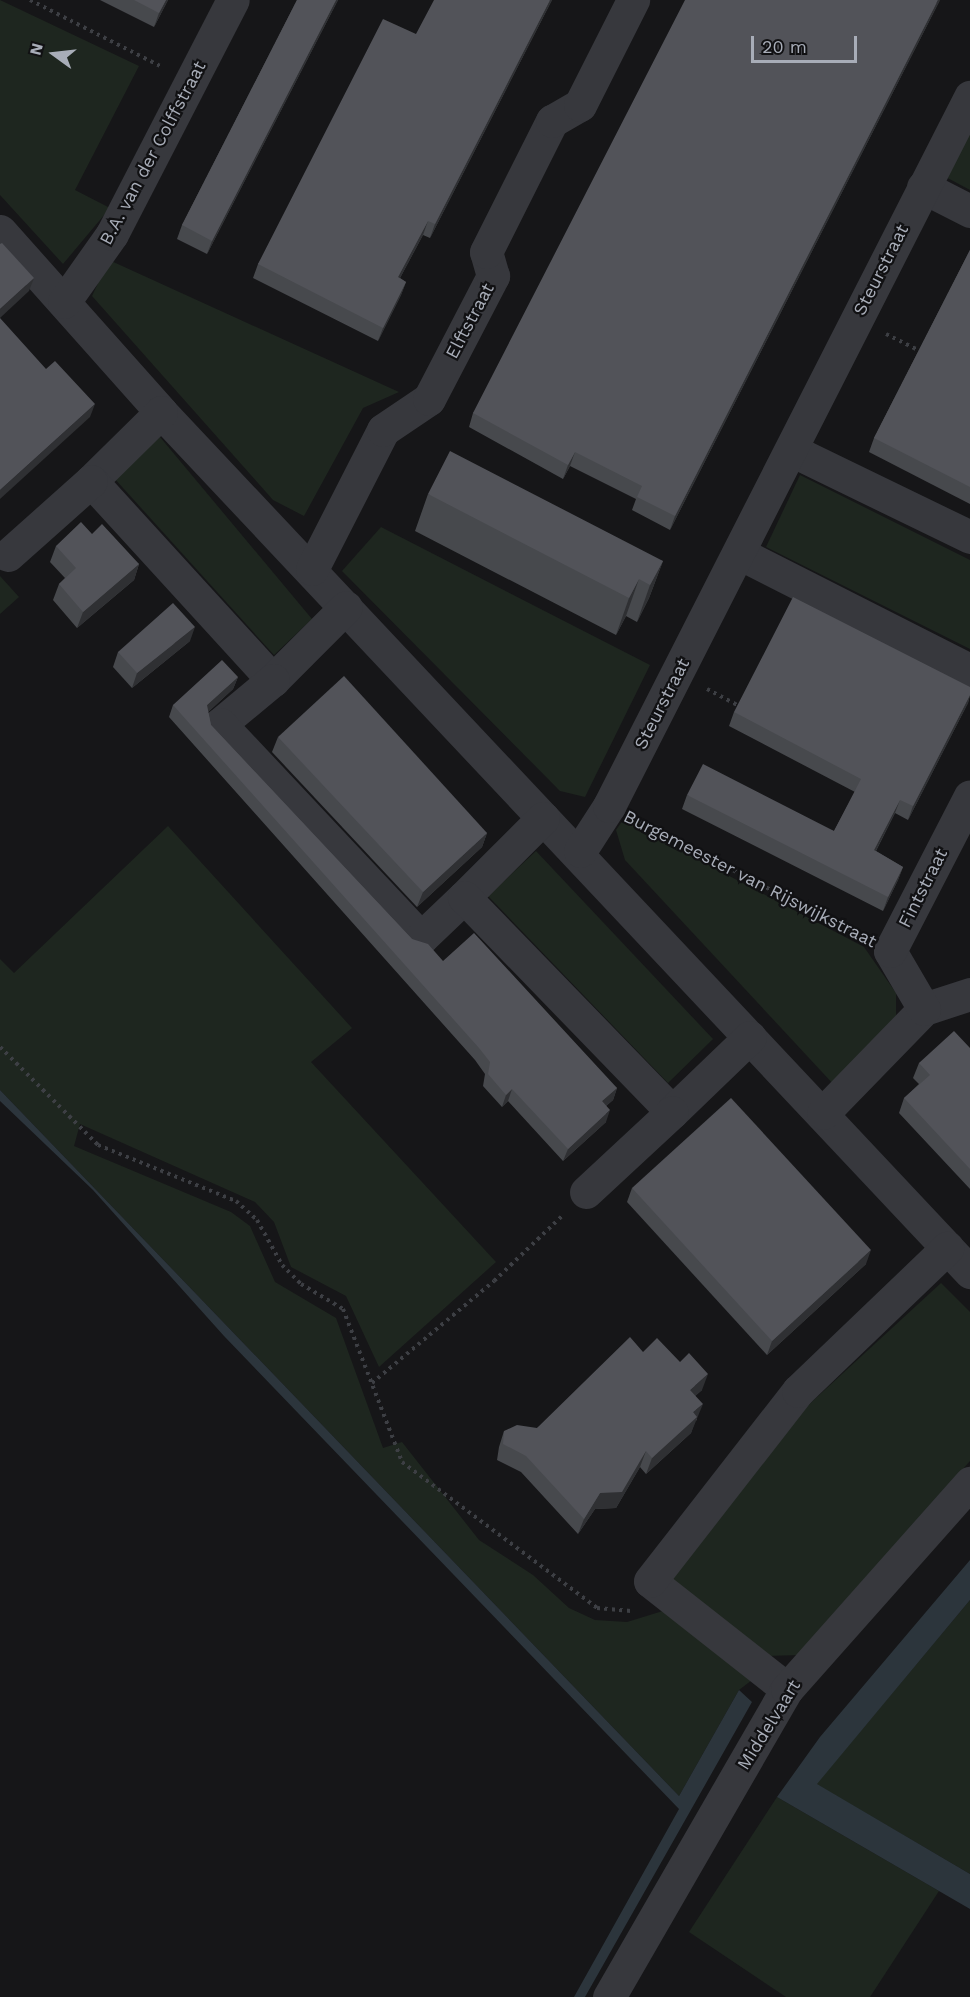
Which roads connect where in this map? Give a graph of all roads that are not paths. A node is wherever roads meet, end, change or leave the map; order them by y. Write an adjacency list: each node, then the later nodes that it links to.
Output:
1 (233, 0): 7 (street, B.A. van der Colffstraat)
2 (633, 0): 14 (street, Elftstraat)
3 (970, 97): 4 (street, Steurstraat)
4 (923, 187): 5 (street); 9 (street, Steurstraat)
5 (970, 211)
6 (0, 231): 7 (street)
7 (64, 302): 8 (street)
8 (161, 412): 10 (street); 14 (street)
9 (791, 450): 11 (street); 12 (street, Steurstraat)
10 (91, 481): 13 (street); 17 (street)
11 (970, 537)
12 (739, 553): 16 (street); 20 (street, Steurstraat)
13 (8, 555)
14 (312, 569): 15 (street)
15 (345, 607): 17 (street); 19 (street)
16 (970, 670)
17 (273, 680): 21 (street)
18 (970, 796): 23 (street, Fintstraat)
19 (543, 818): 20 (street); 21 (street)
20 (580, 851): 24 (street)
21 (464, 897): 25 (street)
22 (970, 994): 23 (street)
23 (924, 1010): 26 (street)
24 (750, 1037): 25 (street); 26 (street)
25 (672, 1112): 27 (street)
26 (823, 1113): 28 (street)
27 (586, 1192)
28 (947, 1248): 29 (street); 31 (street)
29 (970, 1272)
30 (970, 1483): 31 (street, Middelvaart)
31 (787, 1689): 32 (street, Middelvaart)
32 (609, 1997)

